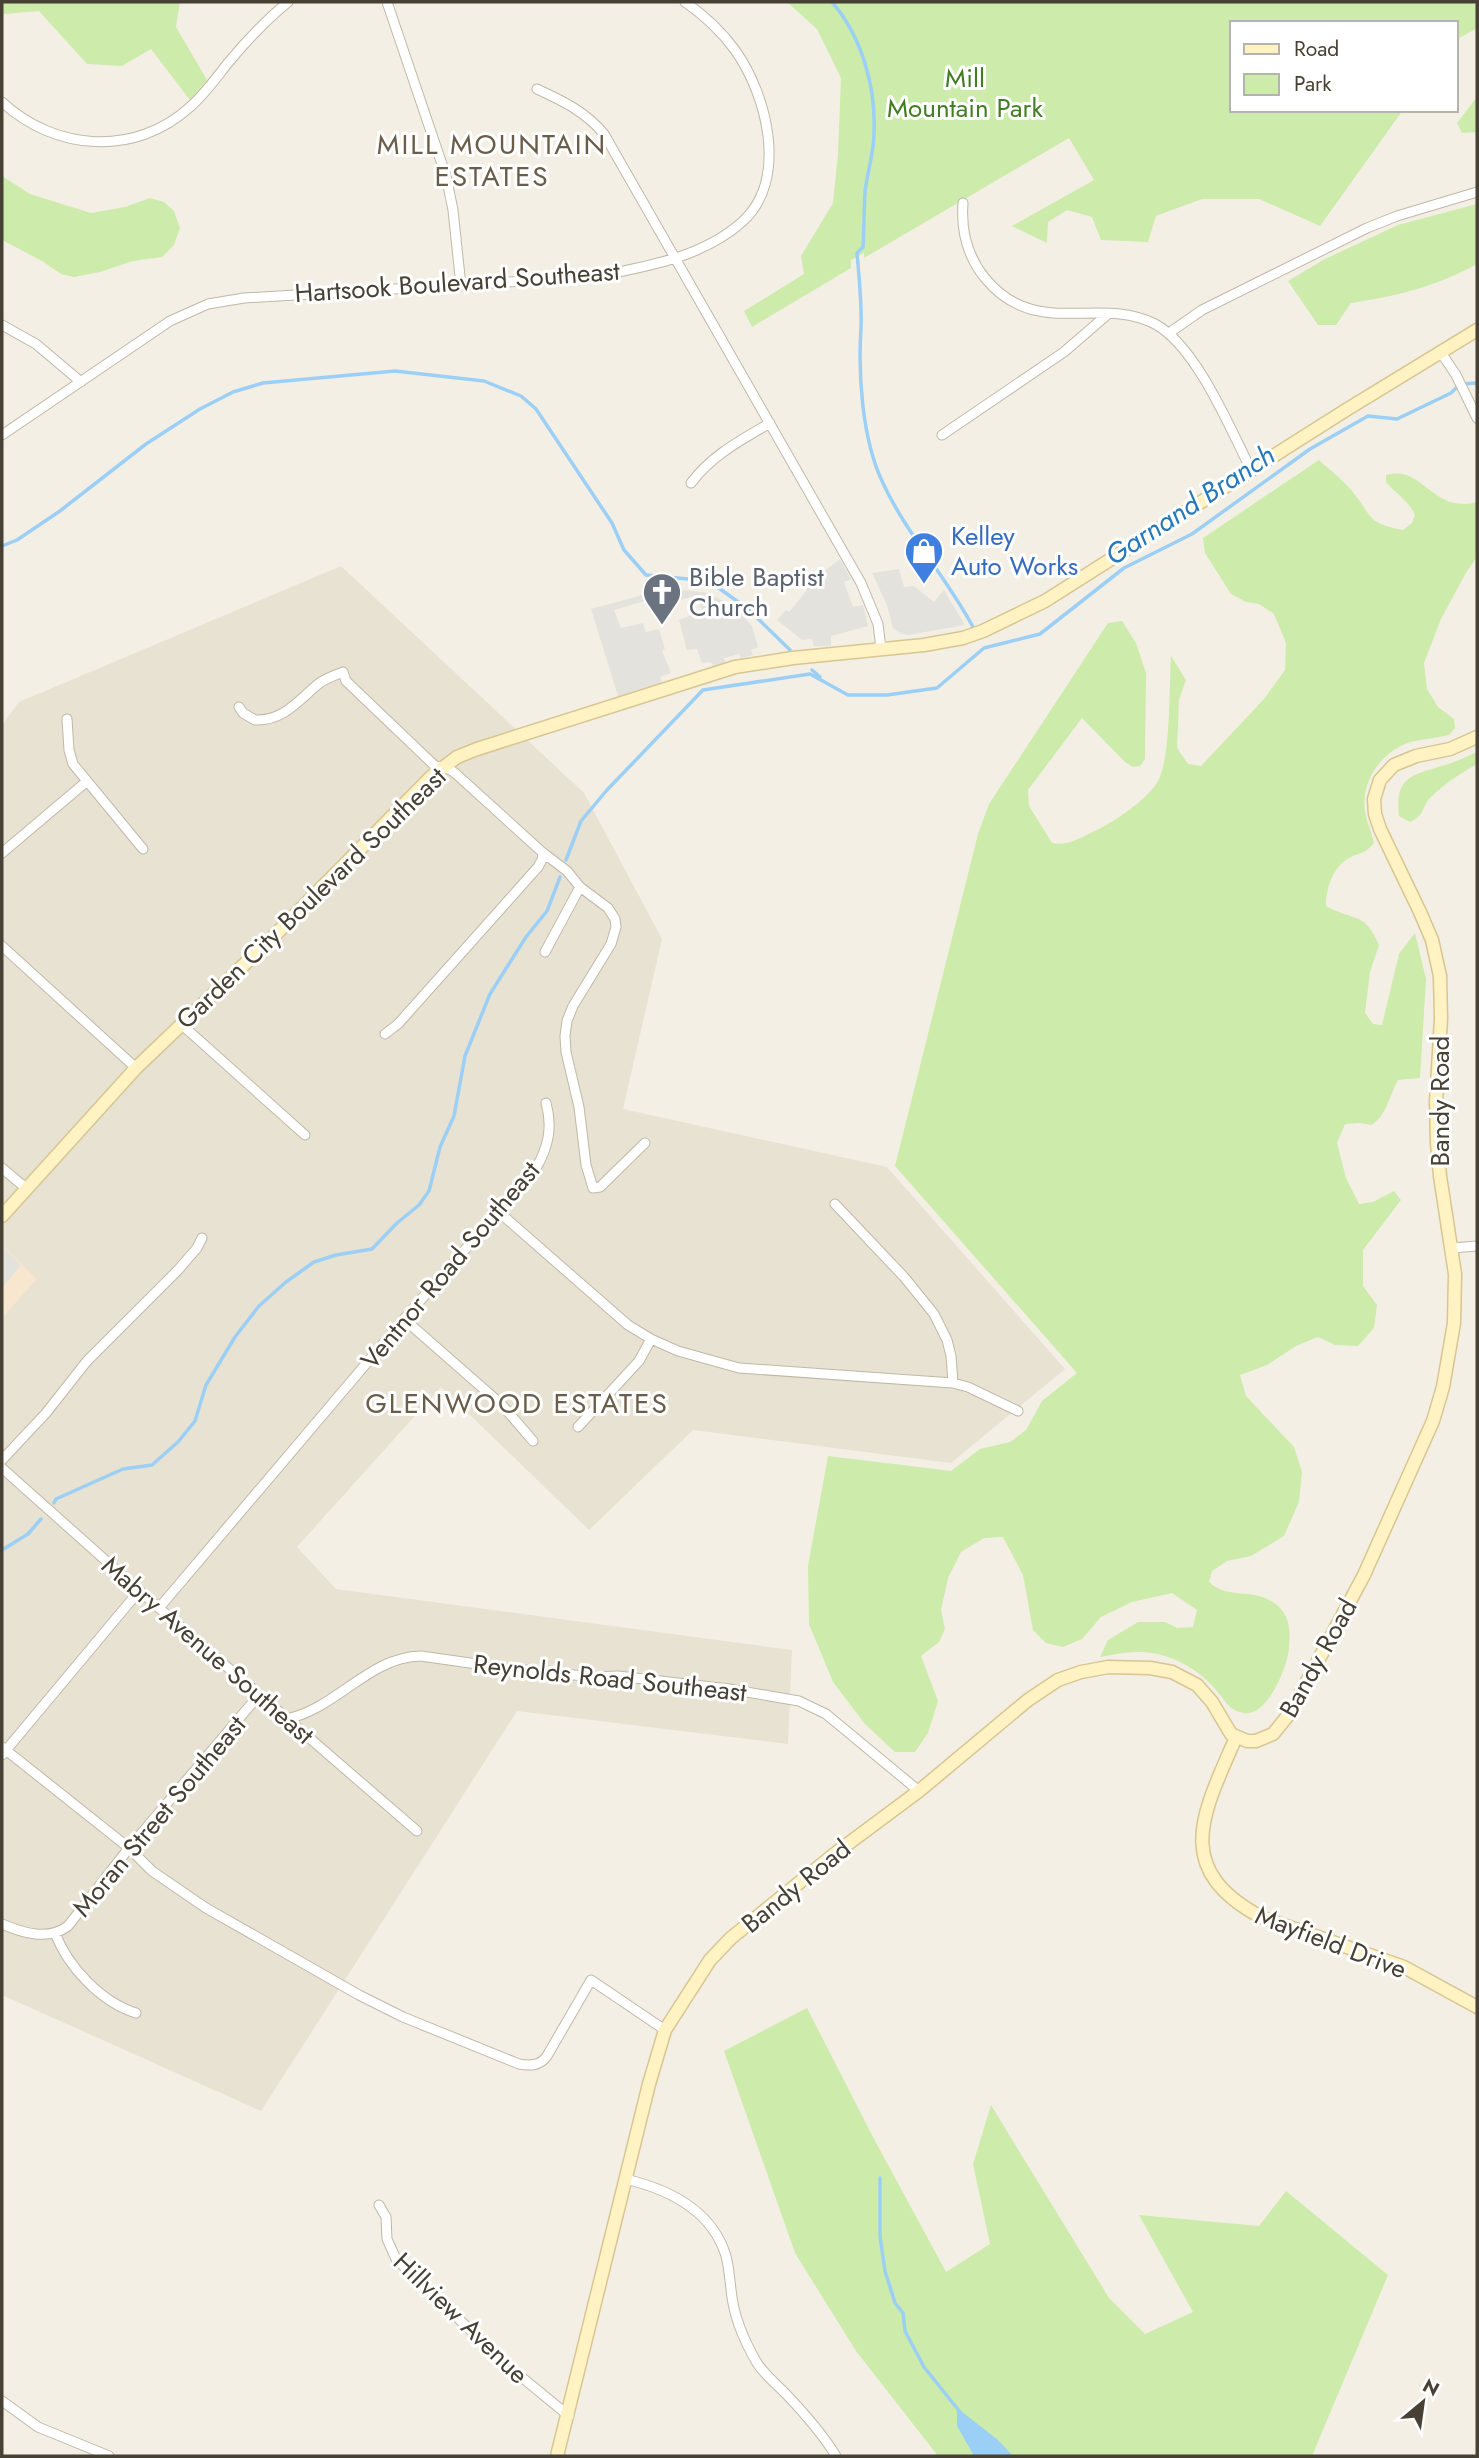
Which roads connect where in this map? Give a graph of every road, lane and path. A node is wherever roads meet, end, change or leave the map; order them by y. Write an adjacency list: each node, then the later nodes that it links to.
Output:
1 (288, 2): 5 (street)
2 (387, 2): 9 (street)
3 (685, 2): 8 (street, Hartsook Boulevard Southeast)
4 (537, 89): 8 (street)
5 (2, 102)
6 (1477, 192): 13 (street)
7 (962, 203): 10 (street)
8 (675, 257): 9 (street, Hartsook Boulevard Southeast); 17 (street)
9 (461, 286): 15 (street, Hartsook Boulevard Southeast)
10 (1108, 314): 13 (street); 19 (street)
11 (2, 325): 15 (street)
12 (1477, 330): 14 (street, Garden City Boulevard Southeast)
13 (1169, 333): 20 (street)
14 (1440, 351): 16 (street); 20 (street, Garden City Boulevard Southeast)
15 (80, 382): 18 (street, Hartsook Boulevard Southeast)
16 (1477, 418)
17 (770, 423): 21 (street); 22 (street)
18 (2, 435)
19 (942, 435)
20 (1251, 470): 22 (street, Garden City Boulevard Southeast)
21 (691, 484)
22 (881, 649): 26 (street, Garden City Boulevard Southeast)
23 (239, 707): 26 (street)
24 (67, 719): 27 (street)
25 (1477, 737): 47 (street, Bandy Road)
26 (442, 767): 29 (street); 34 (street, Garden City Boulevard Southeast)
27 (86, 782): 28 (street); 30 (street)
28 (143, 849)
29 (542, 852): 31 (street); 35 (street)
30 (2, 853)
31 (580, 887): 33 (street); 39 (street)
32 (2, 946): 36 (street)
33 (545, 952)
34 (181, 1024): 36 (street, Garden City Boulevard Southeast); 38 (street)
35 (385, 1034)
36 (136, 1068): 41 (street, Garden City Boulevard Southeast)
37 (546, 1103): 43 (street, Ventnor Road Southeast)
38 (305, 1135)
39 (645, 1143)
40 (2, 1168): 41 (street)
41 (27, 1189): 44 (street, Garden City Boulevard Southeast)
42 (835, 1204): 50 (street)
43 (500, 1213): 48 (street, Ventnor Road Southeast); 49 (street)
44 (2, 1216)
45 (202, 1238): 54 (street)
46 (1477, 1246): 47 (street)
47 (1452, 1248): 60 (street, Bandy Road)
48 (404, 1319): 53 (street); 57 (street, Ventnor Road Southeast)
49 (651, 1339): 50 (street); 52 (street)
50 (953, 1383): 51 (street)
51 (1018, 1411)
52 (578, 1427)
53 (533, 1441)
54 (2, 1460)
55 (2, 1468): 56 (street, Mabry Avenue Southeast)
56 (139, 1591): 57 (street, Mabry Avenue Southeast); 61 (street)
57 (159, 1608): 58 (street, Mabry Avenue Southeast)
58 (259, 1695): 59 (street, Mabry Avenue Southeast); 64 (street, Moran Street Southeast)
59 (286, 1719): 62 (street, Reynolds Road Southeast); 63 (street, Mabry Avenue Southeast)
60 (1236, 1737): 62 (street, Bandy Road); 67 (street, Mayfield Drive)
61 (3, 1750): 64 (street)
62 (919, 1791): 69 (street, Bandy Road)
63 (417, 1830)
64 (129, 1848): 66 (street, Moran Street Southeast); 69 (street)
65 (2, 1924): 66 (street)
66 (55, 1933): 68 (street)
67 (1477, 2007)
68 (136, 2013)
69 (665, 2030): 70 (street, Bandy Road)
70 (625, 2179): 73 (street, Bandy Road); 76 (street)
71 (379, 2205): 73 (street, Hillview Avenue)
72 (2, 2401): 74 (street)
73 (569, 2416): 75 (street, Bandy Road)
74 (109, 2456)
75 (557, 2456)
76 (836, 2456)

